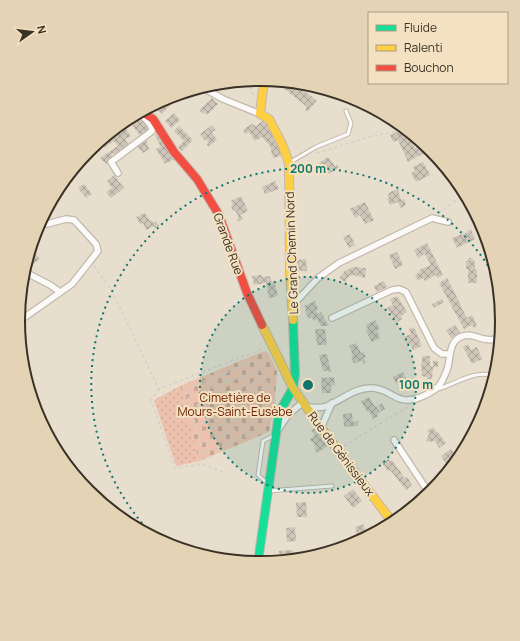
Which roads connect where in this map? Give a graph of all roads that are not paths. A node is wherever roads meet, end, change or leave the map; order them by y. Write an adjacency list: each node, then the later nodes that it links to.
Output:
1 (263, 86): 4 (street)
2 (209, 91): 4 (street)
3 (346, 111): 7 (lane)
4 (260, 114): 7 (street, Le Grand Chemin Nord)
5 (144, 116): 8 (street)
6 (145, 116): 19 (street, Grande Rue)
7 (289, 163): 13 (street, Le Grand Chemin Nord)
8 (118, 173)
9 (448, 222): 13 (street)
10 (46, 224): 12 (street)
11 (30, 274): 12 (street)
12 (60, 292): 14 (street)
13 (293, 305): 19 (street, Le Grand Chemin Nord)
14 (25, 317)
15 (332, 318): 17 (street)
16 (494, 339): 17 (street)
17 (449, 354): 20 (street)
18 (488, 374): 20 (lane)
19 (293, 388): 22 (street, Rue de Génissieux); 24 (street)
20 (434, 390): 21 (street)
21 (332, 403): 22 (street); 23 (street)
22 (304, 404): 23 (street, Rue de Génissieux); 24 (street)
23 (321, 428): 29 (street, Rue de Génissieux)
24 (276, 433): 27 (street); 27 (lane)
25 (394, 440): 28 (street)
26 (332, 486): 27 (lane)
27 (269, 488): 30 (street)
28 (425, 488)
29 (389, 517)
30 (259, 556)

